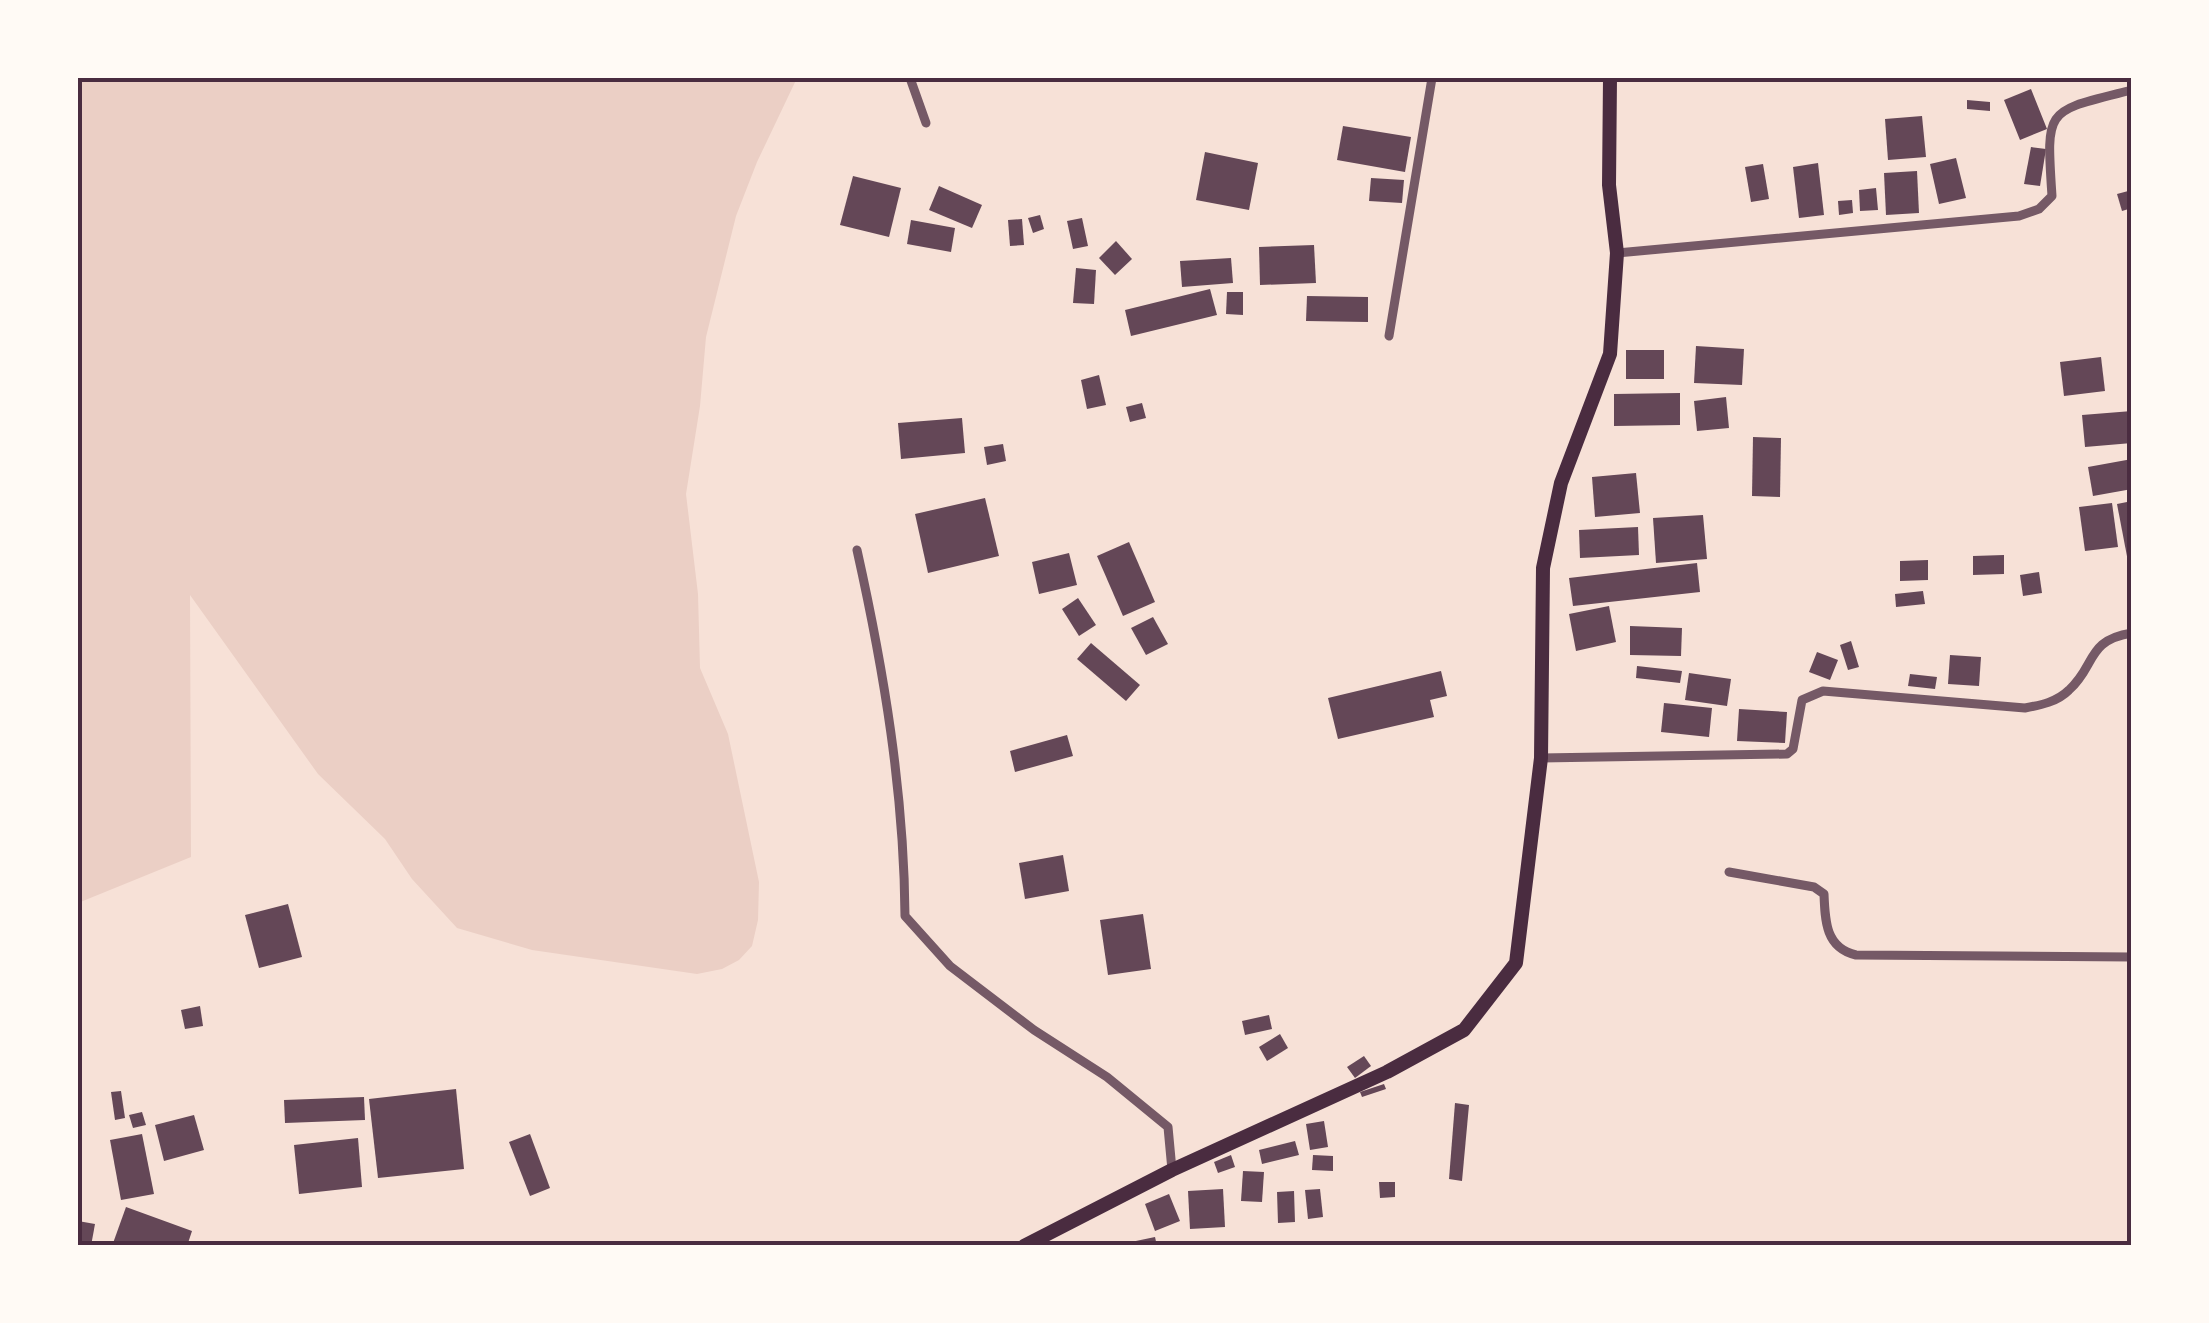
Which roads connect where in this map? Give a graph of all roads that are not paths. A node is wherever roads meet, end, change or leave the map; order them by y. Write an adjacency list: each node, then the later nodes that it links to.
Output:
1 (910, 78): 5 (street)
2 (1432, 78): 7 (street)
3 (1610, 78): 6 (highway)
4 (2132, 90): 6 (street)
5 (926, 123)
6 (1617, 253): 10 (highway)
7 (1388, 336)
8 (857, 550): 13 (street)
9 (2132, 633): 10 (street)
10 (1540, 758): 13 (highway)
11 (1729, 872): 12 (street)
12 (2132, 958)
13 (1172, 1170): 14 (highway)
14 (1024, 1246)

